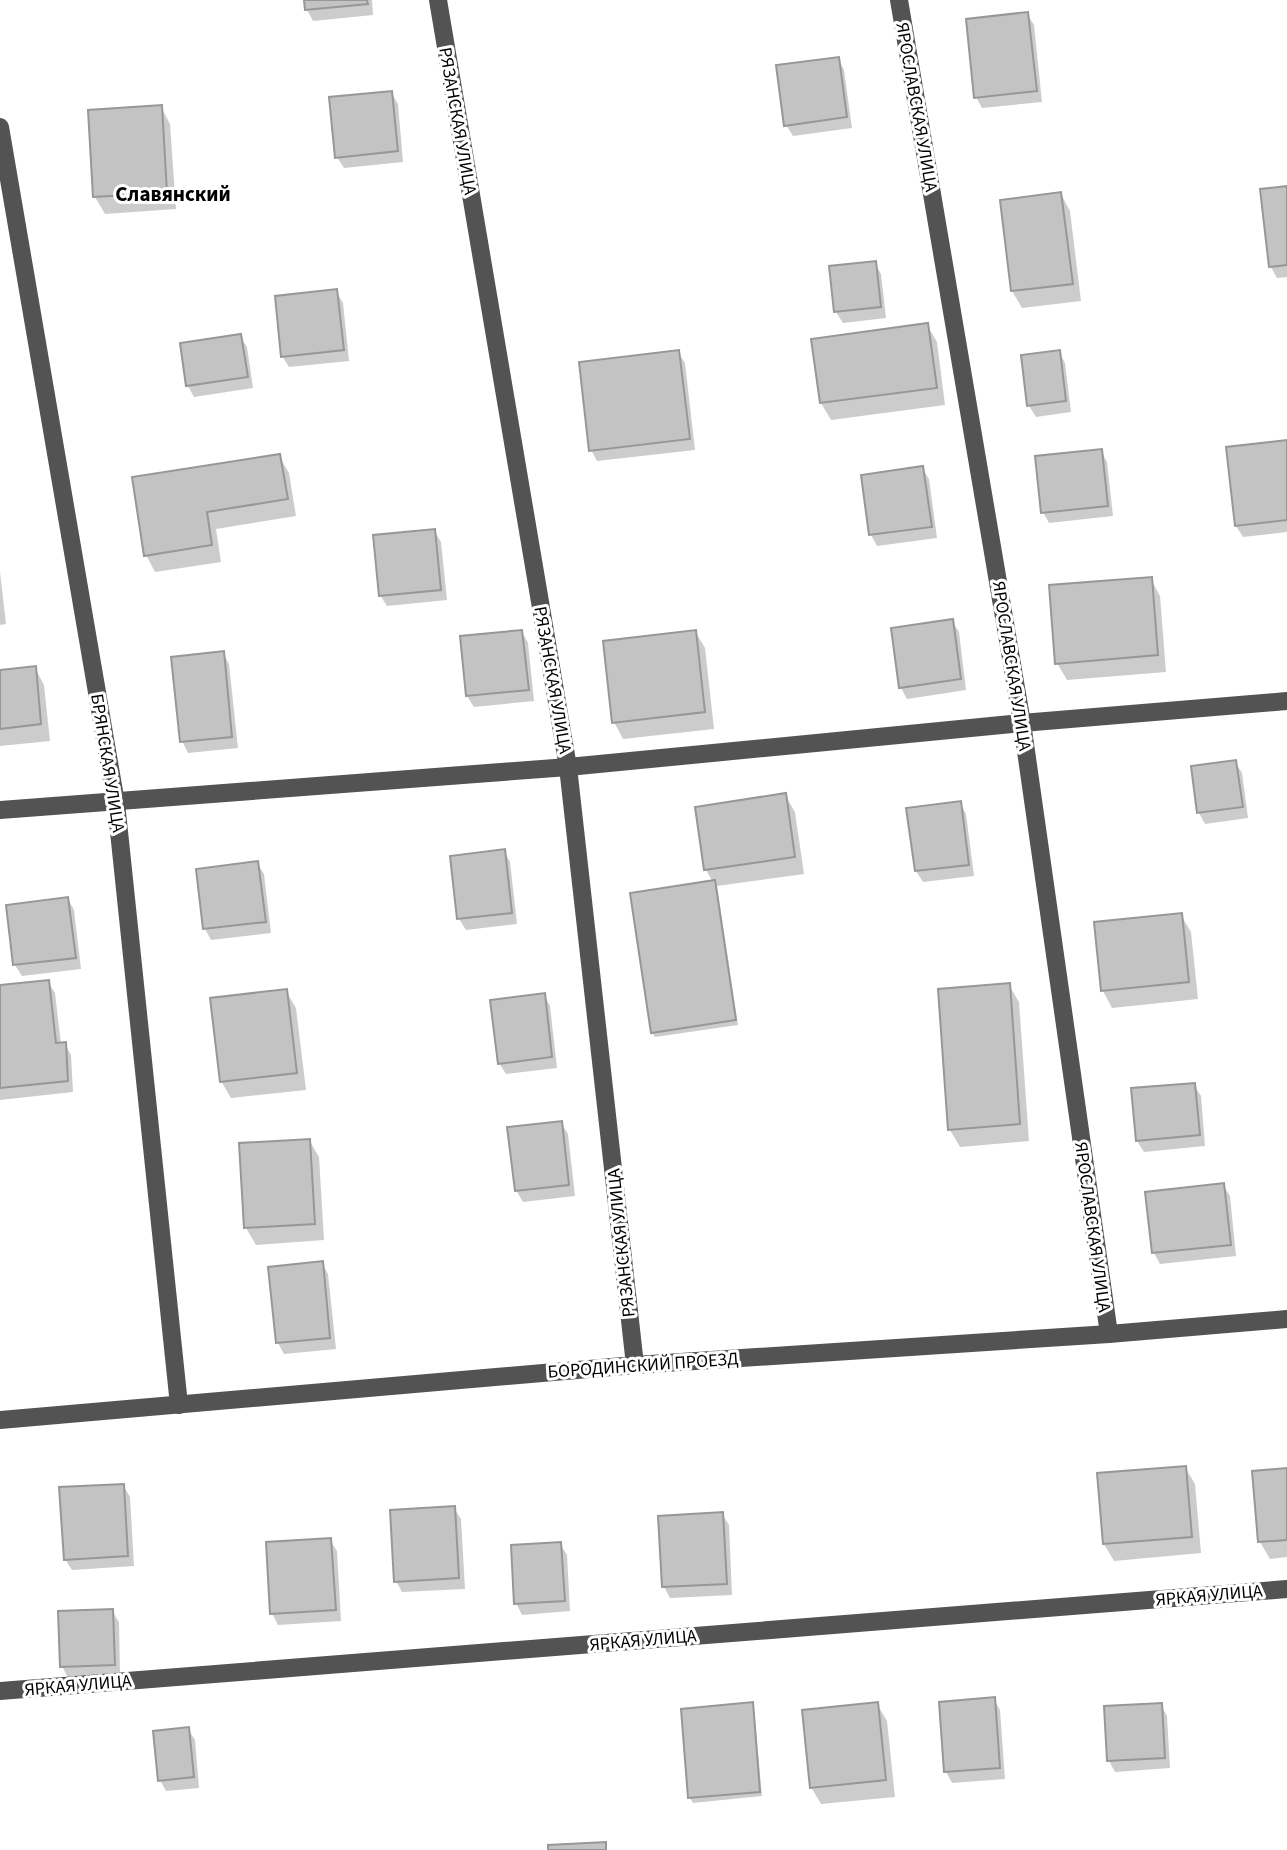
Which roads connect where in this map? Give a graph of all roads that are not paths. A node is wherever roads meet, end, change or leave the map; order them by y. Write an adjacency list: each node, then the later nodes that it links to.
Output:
1 (438, 0): 6 (street, РЯЗАНСКАЯ УЛИЦА)
2 (900, 0): 5 (street, ЯРОСЛАВСКАЯ УЛИЦА)
3 (0, 127): 7 (street, БРЯНСКАЯ УЛИЦА)
4 (1287, 701): 5 (street)
5 (1022, 723): 6 (street); 10 (street, ЯРОСЛАВСКАЯ УЛИЦА)
6 (568, 767): 7 (street); 11 (street, РЯЗАНСКАЯ УЛИЦА)
7 (116, 803): 8 (street); 12 (street, БРЯНСКАЯ УЛИЦА)
8 (0, 810)
9 (1287, 1319): 10 (street, БОРОДИНСКИЙ ПРОЕЗД)
10 (1109, 1334): 11 (street, БОРОДИНСКИЙ ПРОЕЗД)
11 (635, 1365): 12 (street, БОРОДИНСКИЙ ПРОЕЗД)
12 (178, 1405): 13 (street, БОРОДИНСКИЙ ПРОЕЗД)
13 (0, 1420)
14 (1287, 1589): 15 (street, ЯРКАЯ УЛИЦА)
15 (0, 1691)

